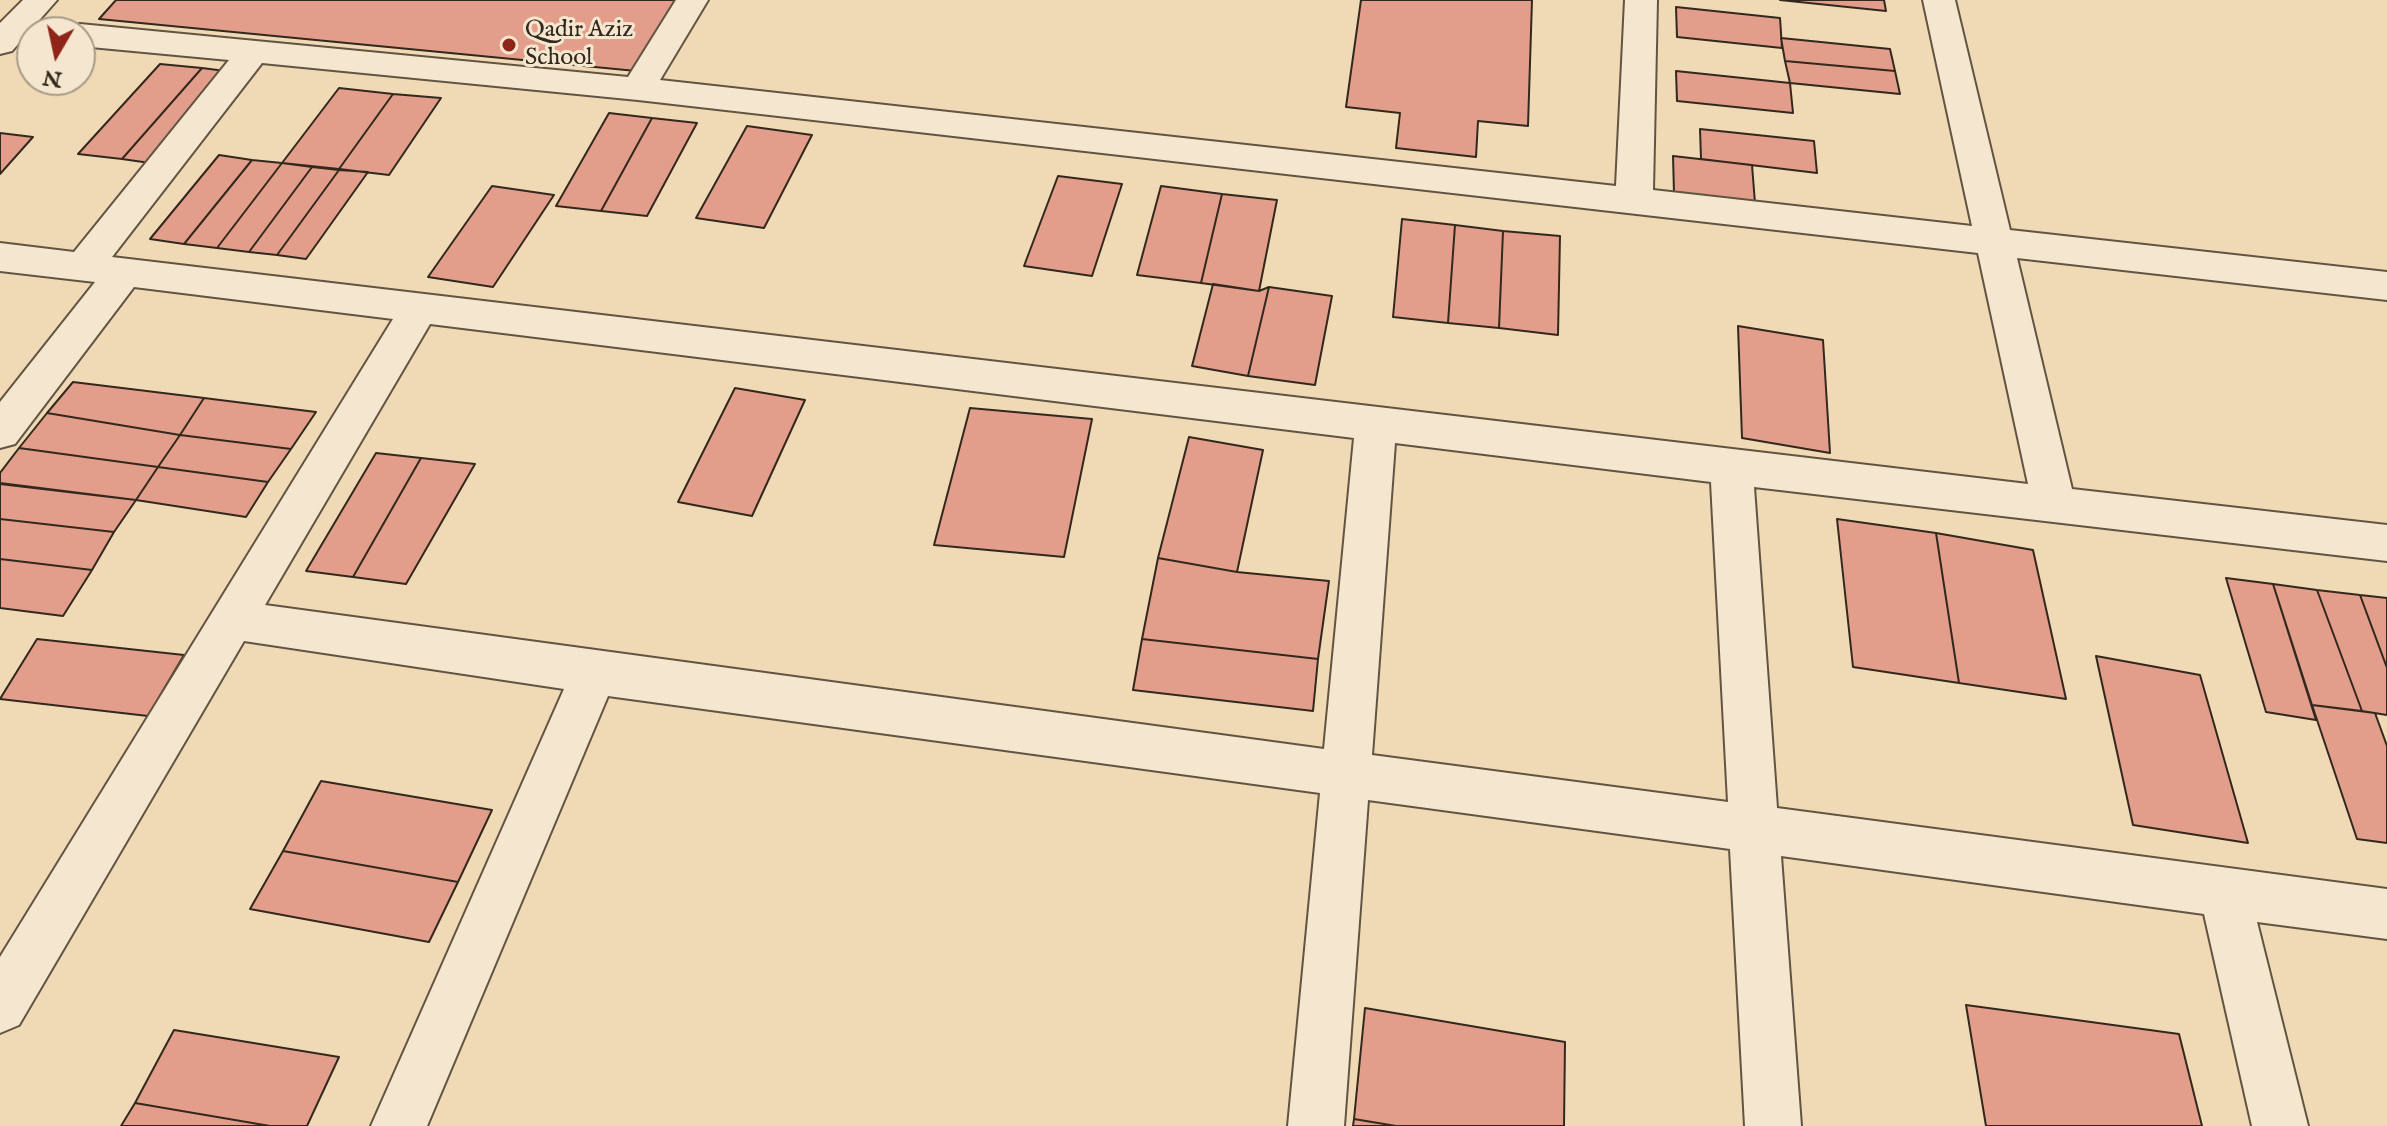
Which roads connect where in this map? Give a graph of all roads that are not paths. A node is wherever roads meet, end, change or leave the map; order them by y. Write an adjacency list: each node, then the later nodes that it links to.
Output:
1 (41, 0): 5 (street)
2 (692, 0): 8 (street)
3 (1641, 0): 9 (street)
4 (1939, 0): 10 (street)
5 (7, 36)
6 (96, 37): 7 (street)
7 (253, 52): 8 (street); 12 (street)
8 (638, 89): 9 (street)
9 (1634, 201): 10 (street)
10 (1991, 241): 14 (street); 19 (street)
11 (0, 257): 12 (street)
12 (83, 267): 13 (street)
13 (125, 272): 15 (street); 17 (street)
14 (2387, 286)
15 (421, 306): 16 (street); 21 (street)
16 (1376, 423): 18 (street); 23 (street)
17 (0, 432)
18 (1731, 467): 19 (street); 24 (street)
19 (2054, 505): 20 (street)
20 (2387, 543)
21 (232, 620): 22 (street); 27 (street)
22 (594, 673): 23 (street); 28 (street)
23 (1347, 774): 24 (street); 29 (street)
24 (1752, 828): 25 (street); 30 (street)
25 (2224, 892): 26 (street); 31 (street)
26 (2387, 914)
27 (0, 1006)
28 (399, 1126)
29 (1316, 1126)
30 (1773, 1126)
31 (2280, 1126)

